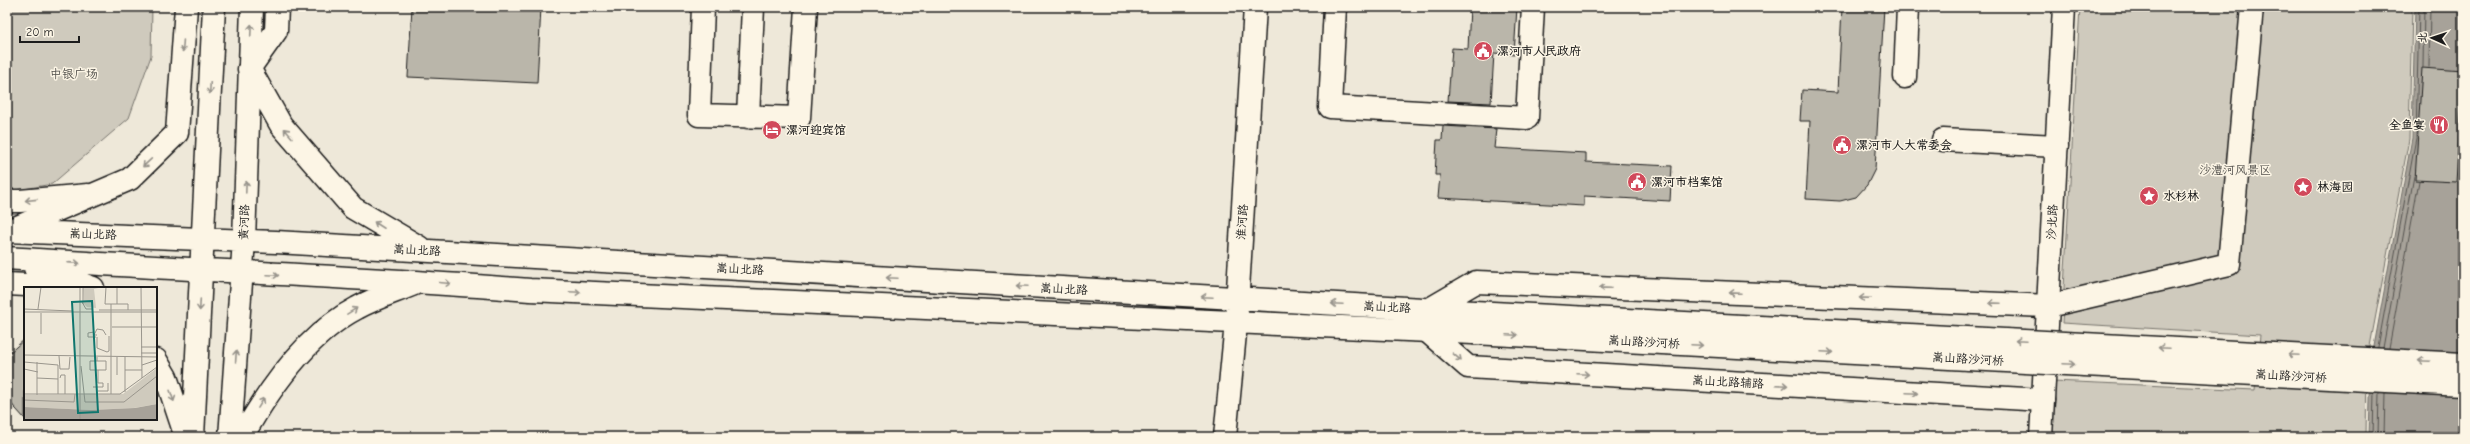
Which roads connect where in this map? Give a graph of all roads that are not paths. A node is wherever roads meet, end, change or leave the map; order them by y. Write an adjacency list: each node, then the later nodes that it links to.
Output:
1 (186, 7): 19 (main road, one-way to 19)
2 (214, 7): 22 (main road, one-way to 22)
3 (252, 7): 14 (main road, 黄河路, one-way to 3)
4 (277, 7): 14 (main road)
5 (703, 7): 16 (main road)
6 (753, 7): 16 (main road)
7 (806, 7): 16 (main road)
8 (1256, 7): 32 (main road, 淮河路)
9 (1336, 7): 10 (main road)
10 (1533, 7)
11 (1908, 7): 15 (main road)
12 (2064, 7): 18 (main road, 沙北路)
13 (2252, 7): 33 (main road)
14 (249, 69): 23 (main road, 黄河路, one-way to 14); 24 (main road, one-way to 14)
15 (1905, 77)
16 (748, 117)
17 (1943, 140): 18 (main road)
18 (2057, 146): 33 (main road, 沙北路)
19 (97, 194): 20 (main road, one-way to 20); 21 (main road)
20 (7, 201)
21 (8, 231): 22 (main road, 嵩山北路)
22 (202, 238): 23 (main road, 嵩山北路); 26 (main road)
23 (244, 240): 24 (main road, 嵩山北路); 27 (main road, 黄河路)
24 (425, 250): 32 (main road, 嵩山北路, one-way to 24)
25 (7, 258): 26 (main road, 嵩山北路, one-way to 26); 31 (main road)
26 (201, 271): 27 (main road, 嵩山北路); 44 (main road, one-way to 44)
27 (242, 274): 28 (main road, 嵩山北路, one-way to 28); 45 (main road, 黄河路, one-way to 27)
28 (420, 282): 36 (main road, 嵩山北路, one-way to 36); 46 (main road, one-way to 28)
29 (7, 284): 30 (main road)
30 (64, 287)
31 (90, 287)
32 (1237, 299): 34 (main road, 嵩山北路, one-way to 32); 36 (main road, 淮河路)
33 (2048, 306): 34 (main road, one-way to 34); 42 (main road, 沙北路)
34 (1428, 310): 35 (main road, 嵩山北路)
35 (1474, 312): 40 (main road, 嵩山路沙河桥, one-way to 35, bridge)
36 (1236, 323): 37 (main road, 嵩山北路); 47 (main road, 淮河路)
37 (1427, 331): 38 (main road, 嵩山北路); 42 (main road, 嵩山北路辅路, one-way to 42)
38 (1473, 333): 41 (main road, 嵩山路沙河桥, one-way to 41, bridge)
39 (157, 362): 43 (main road, one-way to 43)
40 (2463, 364)
41 (2463, 385)
42 (2043, 400): 48 (main road, 沙北路)
43 (186, 437)
44 (193, 437)
45 (230, 437)
46 (242, 437)
47 (1225, 437)
48 (2041, 437)

